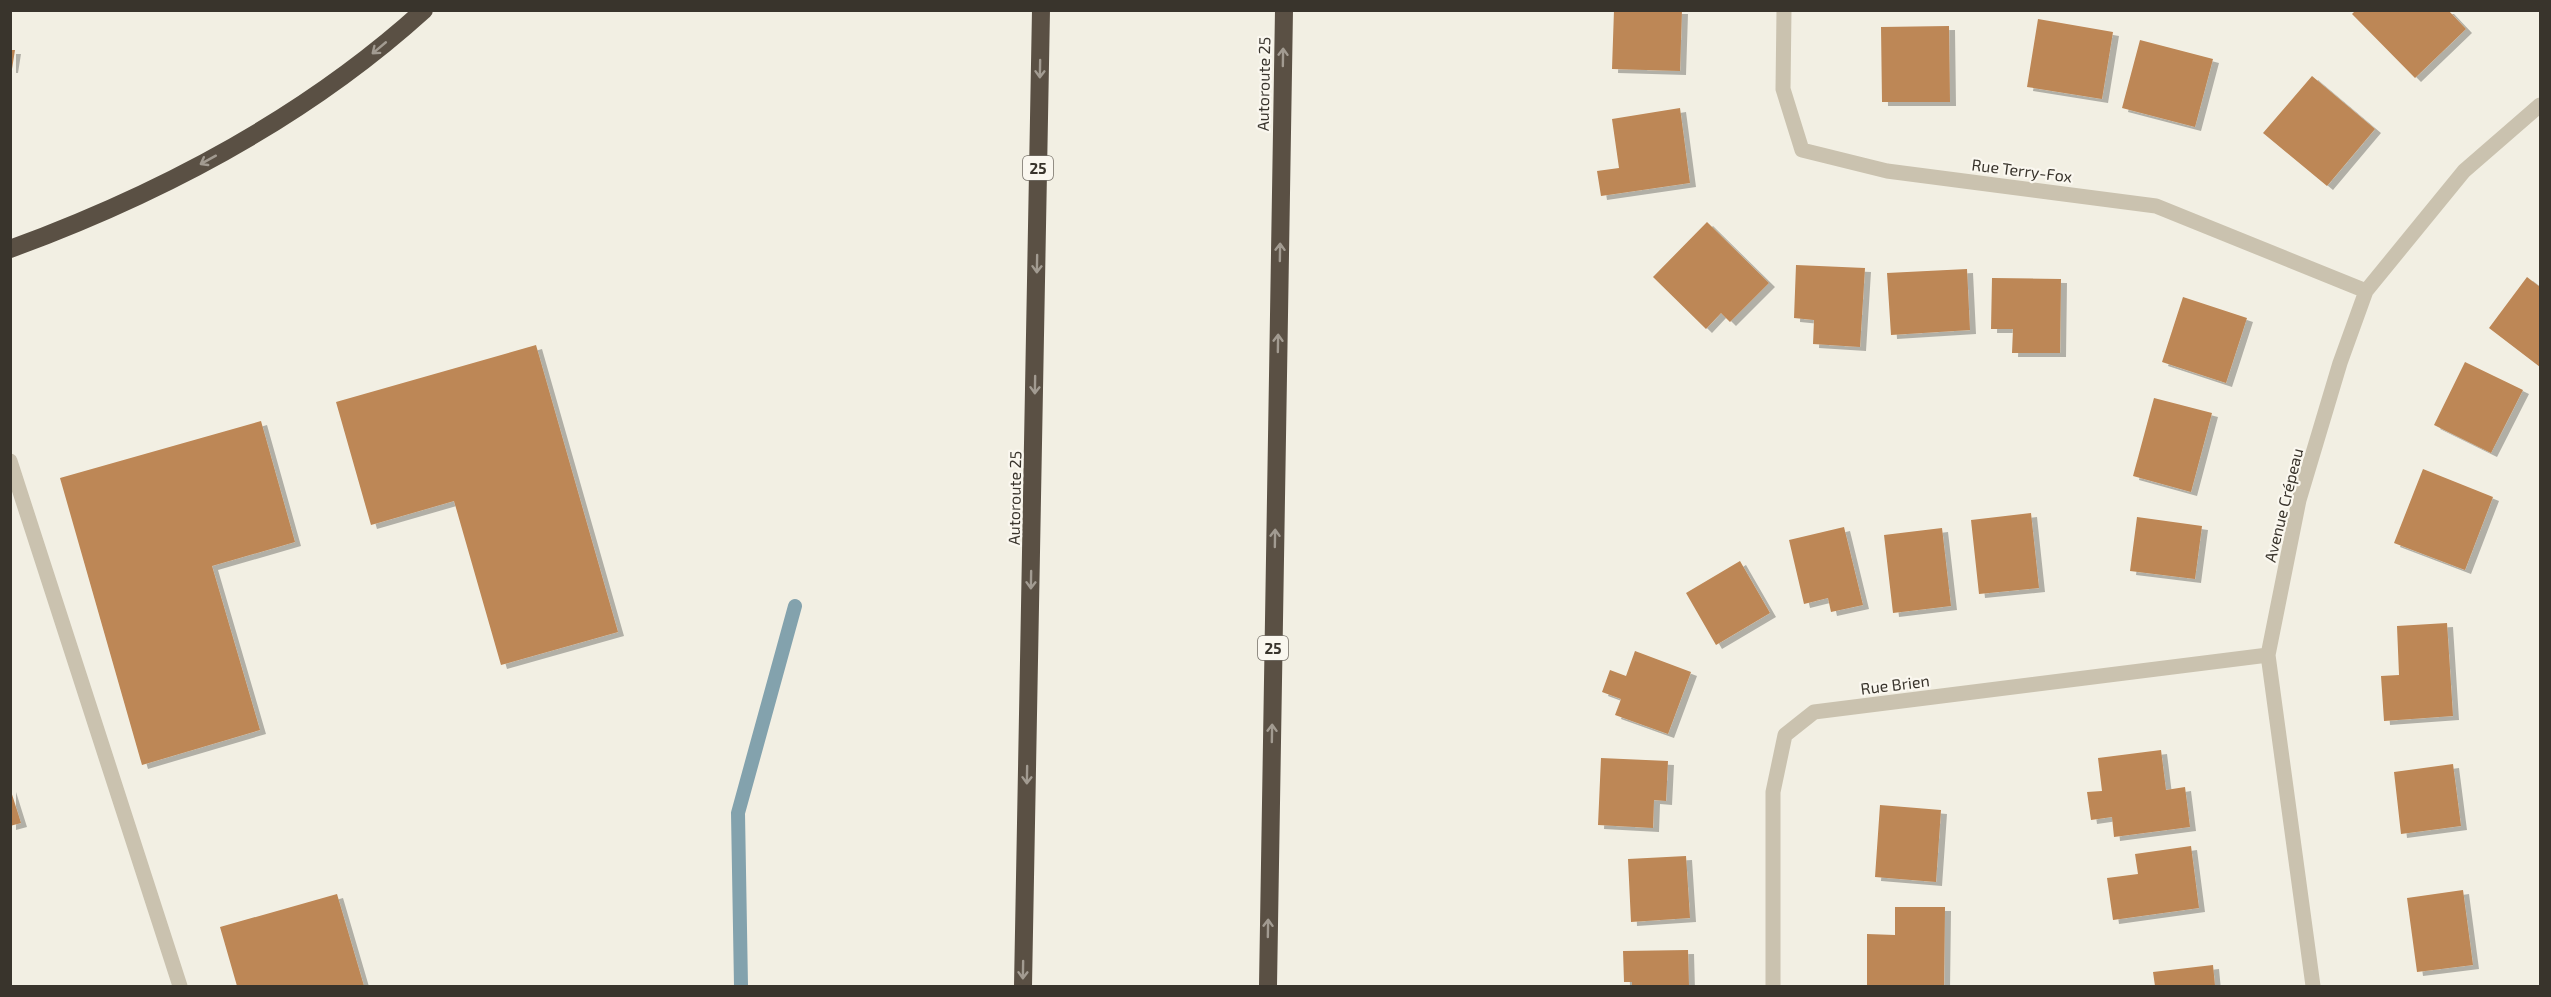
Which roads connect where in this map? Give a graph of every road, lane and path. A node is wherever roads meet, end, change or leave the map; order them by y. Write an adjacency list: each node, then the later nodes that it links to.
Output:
1 (424, 10): 6 (highway, one-way to 6)
2 (1041, 10): 11 (highway, Autoroute 25 / 25, one-way to 11)
3 (1284, 10): 12 (highway, Autoroute 25 / 25, one-way to 3)
4 (1784, 10): 7 (street, Rue Terry-Fox)
5 (2541, 105): 7 (street, Avenue Crépeau)
6 (10, 249)
7 (2366, 291): 9 (street, Avenue Crépeau)
8 (10, 461): 10 (street)
9 (2268, 655): 13 (street, Rue Brien); 14 (street, Avenue Crépeau)
10 (180, 987)
11 (1023, 987)
12 (1268, 987)
13 (1773, 987)
14 (2313, 987)

